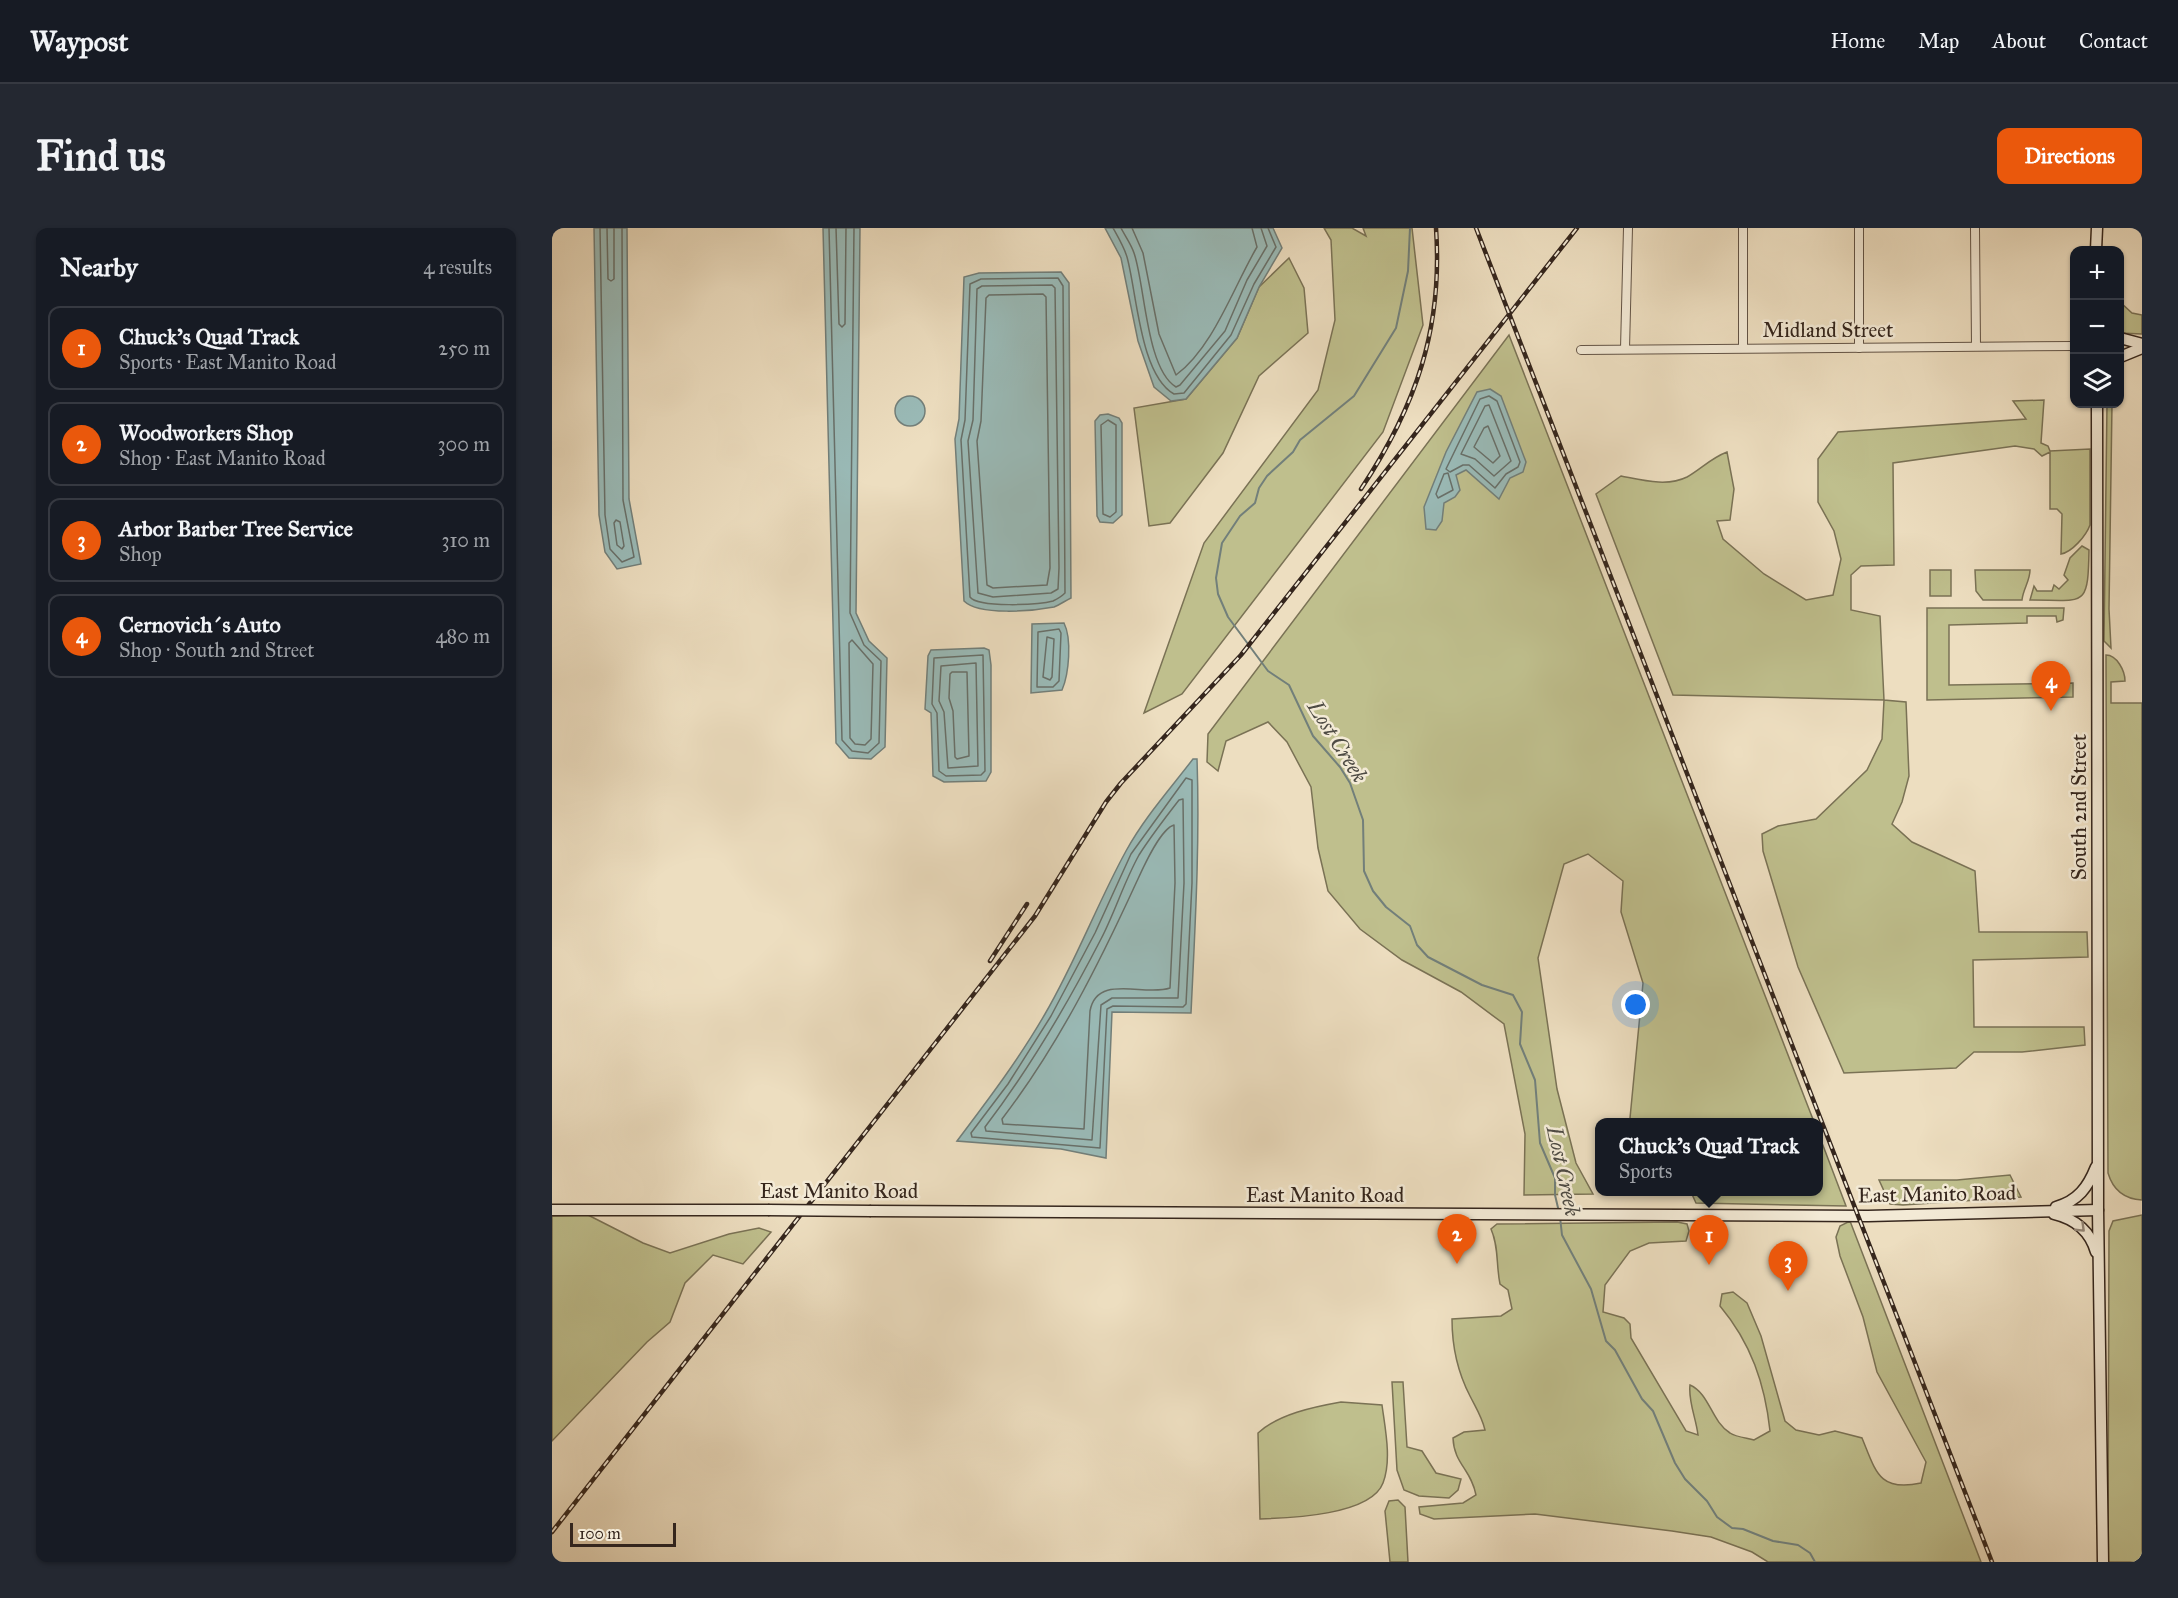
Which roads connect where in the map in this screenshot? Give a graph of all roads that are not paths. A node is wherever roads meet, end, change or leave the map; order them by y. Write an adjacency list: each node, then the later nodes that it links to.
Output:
1 (1628, 228): 14 (street)
2 (1743, 228): 12 (street)
3 (1859, 228): 13 (street)
4 (1976, 228): 8 (street)
5 (2097, 228): 6 (street)
6 (2097, 246)
7 (2124, 339): 11 (street)
8 (1976, 346): 9 (street, Midland Street); 13 (street, Midland Street)
9 (2070, 346)
10 (2124, 346): 11 (street)
11 (2142, 346): 16 (street)
12 (1743, 348): 13 (street, Midland Street); 14 (street, Midland Street)
13 (1859, 348)
14 (1625, 349): 15 (street, Midland Street)
15 (1581, 350)
16 (2124, 355)
17 (2098, 408): 18 (street, South 2nd Street)
18 (2098, 1161): 20 (street, South 2nd Street); 21 (street)
19 (552, 1210): 21 (street, East Manito Road, bridge)
20 (2098, 1210): 21 (street, East Manito Road); 22 (street, South 2nd Street)
21 (2042, 1211): 22 (street, one-way to 22)
22 (2099, 1266): 23 (street, South 2nd Street)
23 (2103, 1562)

